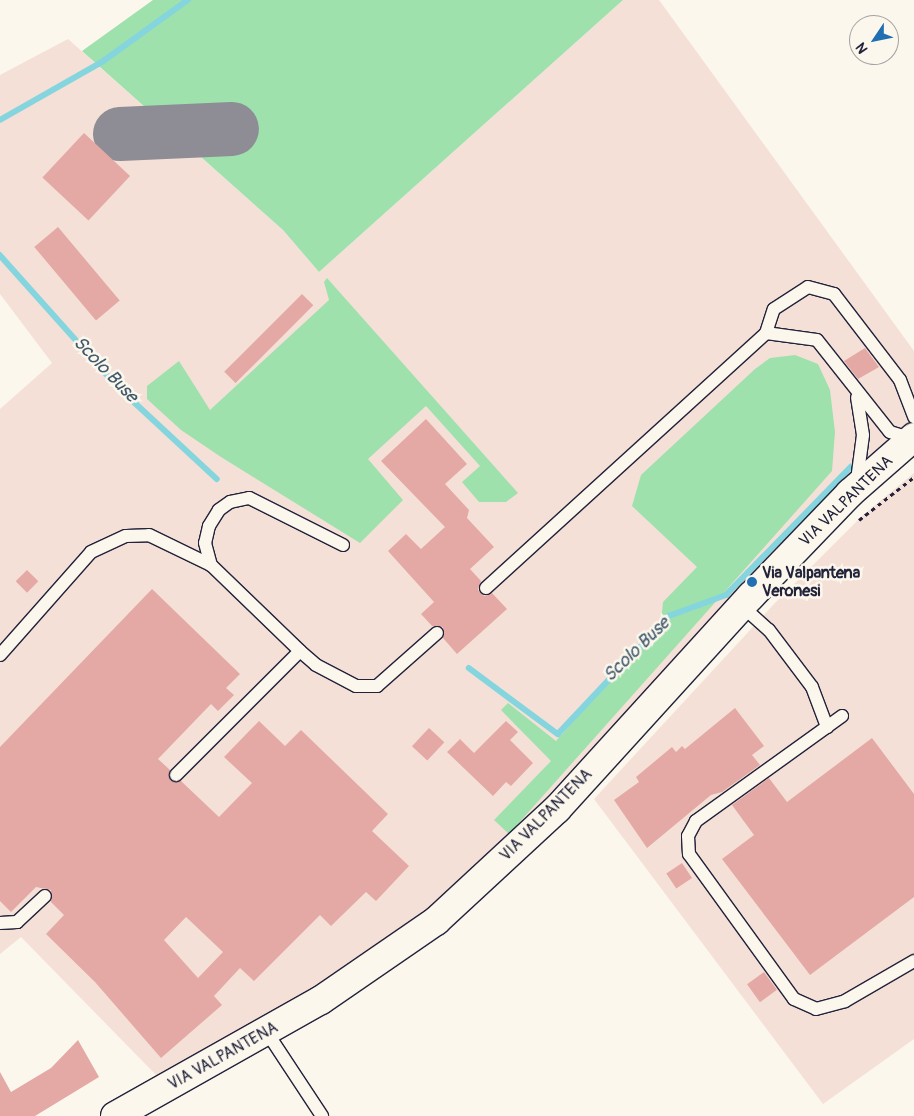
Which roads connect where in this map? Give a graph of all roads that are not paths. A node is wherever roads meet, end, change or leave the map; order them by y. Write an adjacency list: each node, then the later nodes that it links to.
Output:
1 (766, 333): 2 (lane); 4 (lane); 9 (lane)
2 (900, 380): 3 (lane); 5 (lane)
3 (914, 385)
4 (857, 394): 5 (lane); 6 (lane)
5 (913, 430): 6 (street, VIA VALPANTENA)
6 (850, 493): 10 (street, VIA VALPANTENA)
7 (343, 545): 8 (lane)
8 (211, 565): 12 (lane); 13 (lane)
9 (486, 588)
10 (742, 606): 15 (lane); 20 (street, VIA VALPANTENA)
11 (437, 633): 12 (lane)
12 (300, 651): 16 (lane)
13 (0, 655)
14 (842, 716): 15 (lane)
15 (827, 727): 19 (lane)
16 (176, 775)
17 (45, 896): 18 (lane)
18 (0, 923)
19 (914, 961)
20 (266, 1031): 21 (street, VIA VALPANTENA); 22 (lane)
21 (115, 1116)
22 (322, 1116)

